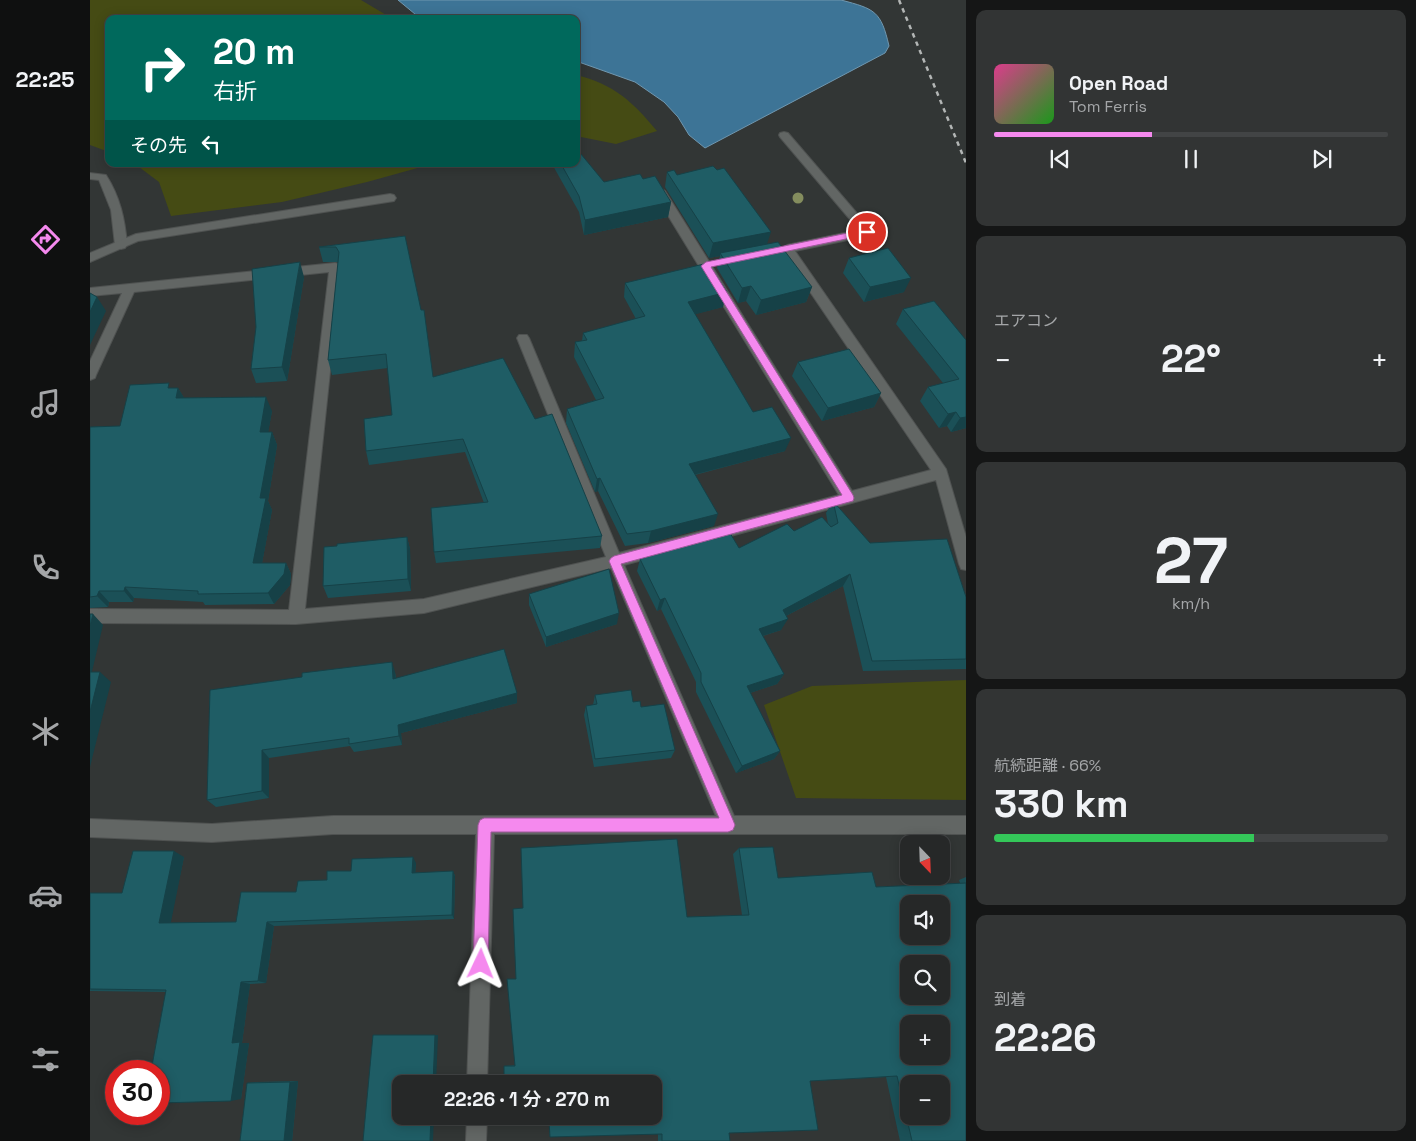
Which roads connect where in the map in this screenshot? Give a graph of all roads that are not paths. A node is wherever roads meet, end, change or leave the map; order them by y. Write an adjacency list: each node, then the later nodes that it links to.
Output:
1 (784, 135): 11 (street)
2 (90, 176): 5 (street)
3 (656, 185): 12 (street)
4 (390, 198): 5 (street)
5 (121, 245): 6 (street)
6 (90, 258)
7 (130, 288): 8 (street); 10 (street); 16 (street)
8 (90, 292)
9 (523, 338): 13 (street)
10 (90, 375)
11 (941, 473): 12 (street); 14 (street)
12 (849, 498): 13 (street)
13 (614, 561): 16 (street); 18 (street)
14 (966, 564)
15 (90, 616): 16 (street)
16 (296, 617)
17 (484, 825): 18 (street); 20 (street); 21 (street)
18 (728, 825): 19 (street)
19 (966, 825)
20 (90, 828)
21 (477, 1075)
22 (476, 1125): 23 (street)
23 (476, 1141)

